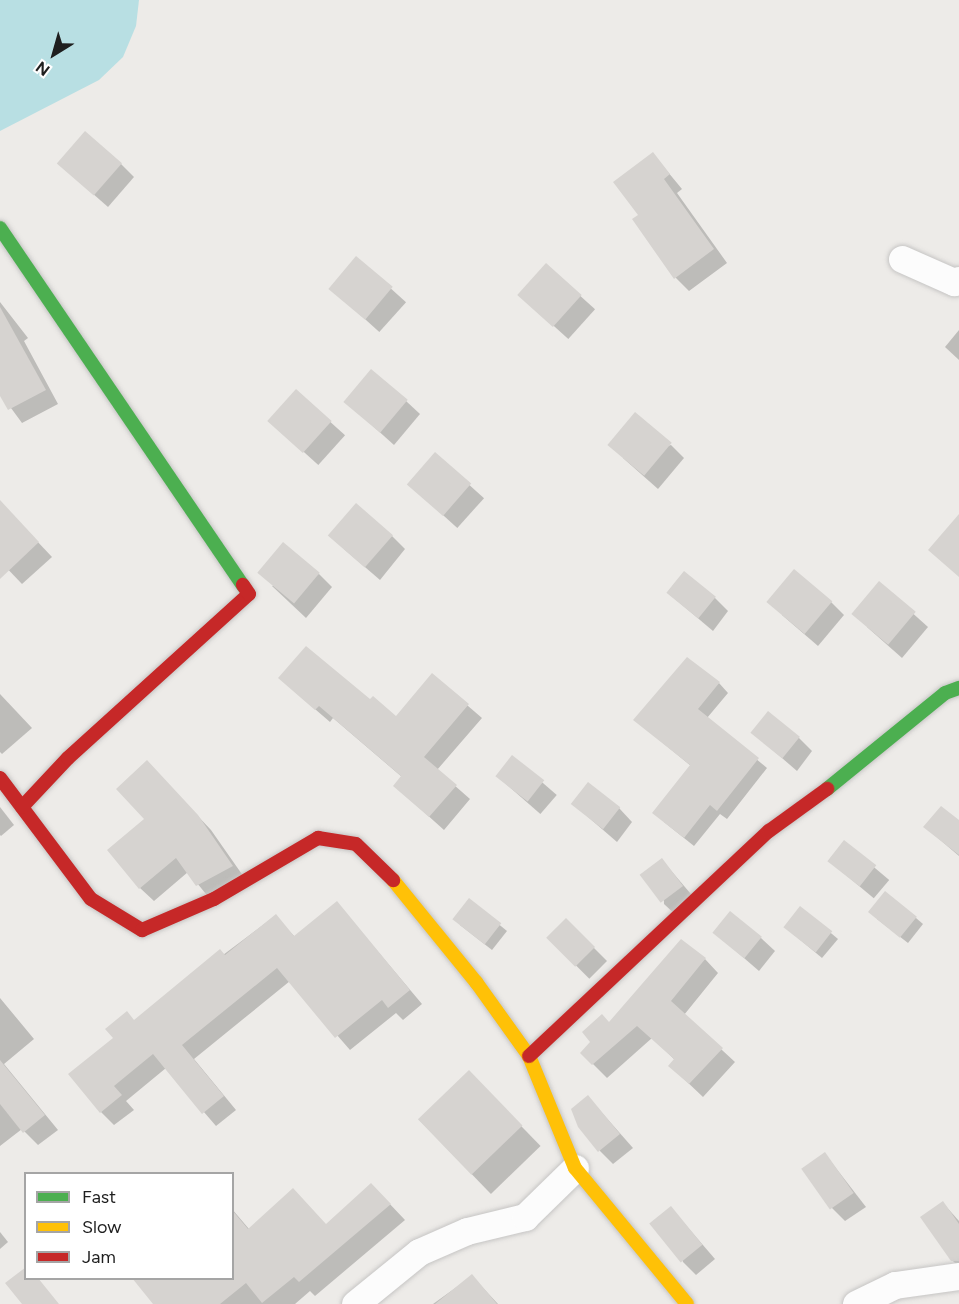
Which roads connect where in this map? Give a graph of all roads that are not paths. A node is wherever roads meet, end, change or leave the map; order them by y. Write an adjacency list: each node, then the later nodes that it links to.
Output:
1 (0, 228): 6 (street)
2 (902, 260): 3 (street)
3 (959, 280)
4 (959, 688): 7 (street)
5 (0, 778): 6 (street)
6 (22, 807): 7 (street)
7 (528, 1056): 8 (street)
8 (575, 1168): 10 (street); 11 (street)
9 (959, 1276): 12 (street)
10 (355, 1304)
11 (687, 1304)
12 (856, 1304)

